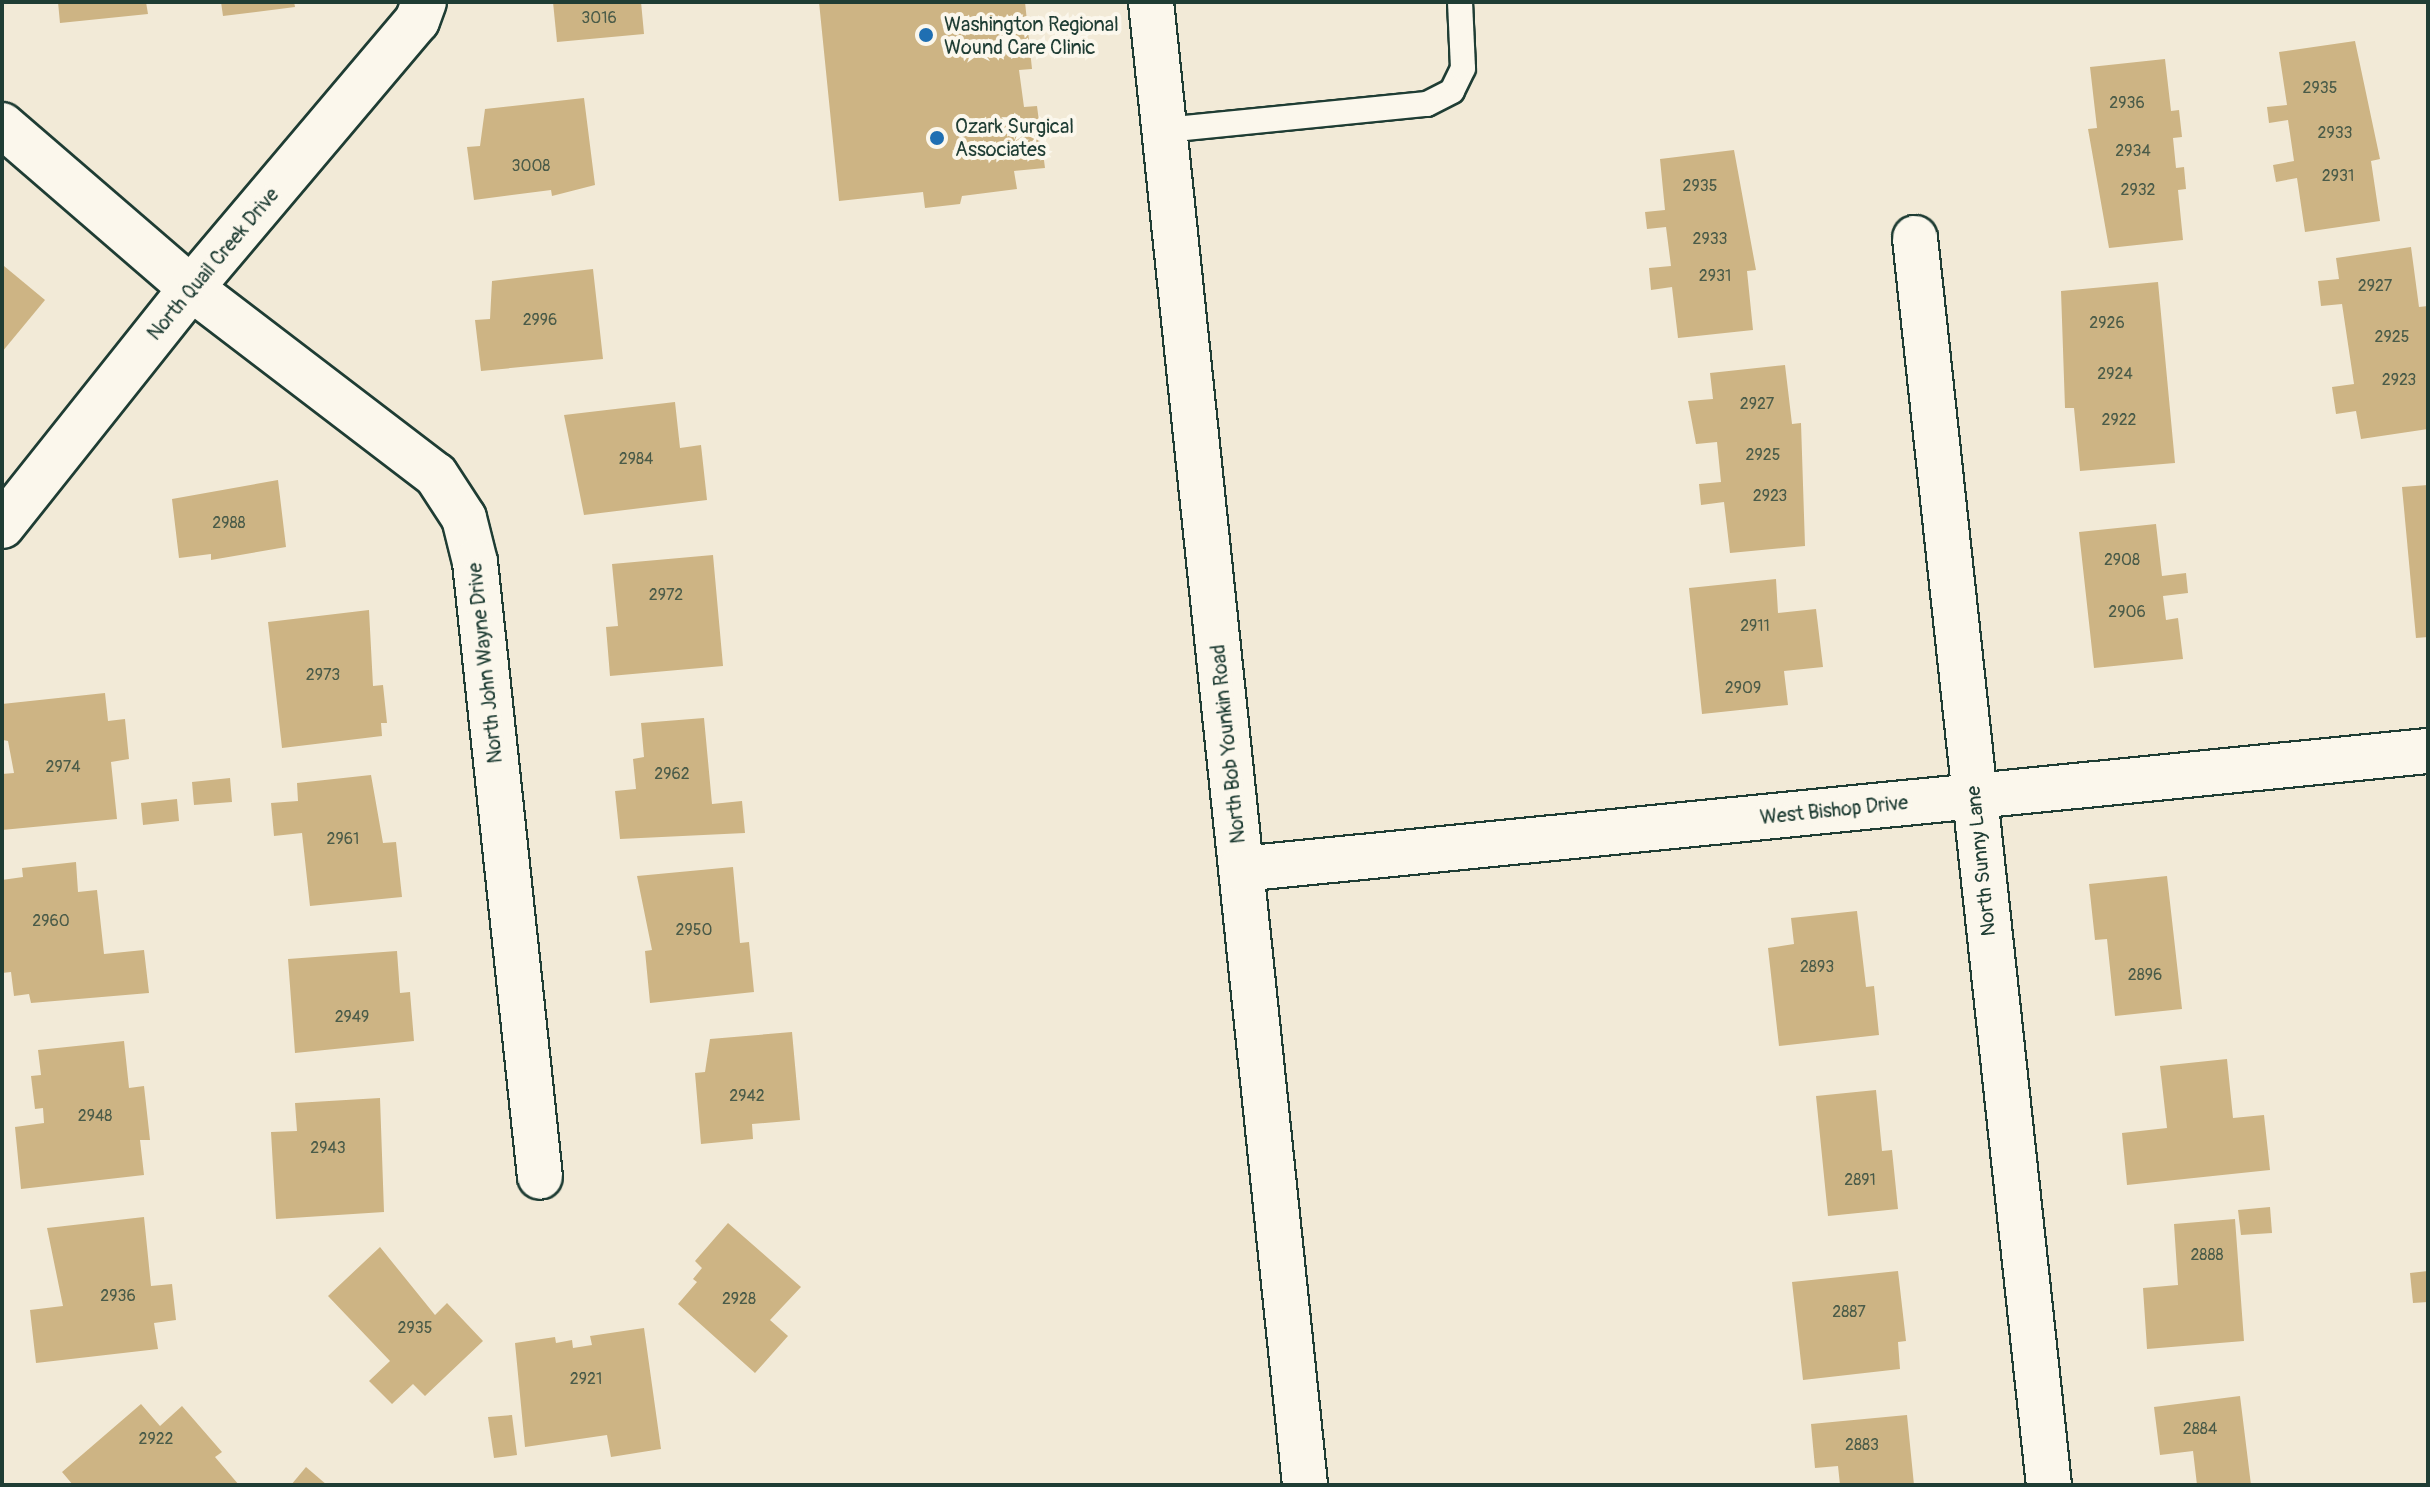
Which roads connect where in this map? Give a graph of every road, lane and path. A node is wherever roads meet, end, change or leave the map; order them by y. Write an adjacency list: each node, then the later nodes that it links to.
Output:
1 (424, 2): 7 (street, North Quail Creek Drive)
2 (1151, 2): 5 (street, North Bob Younkin Road)
3 (1460, 2): 5 (lane)
4 (2, 125): 7 (street, North John Wayne Drive)
5 (1165, 130): 11 (street, North Bob Younkin Road)
6 (1915, 238): 10 (street, North Sunny Lane)
7 (191, 288): 8 (street, North Quail Creek Drive); 12 (street, North John Wayne Drive)
8 (2, 526)
9 (2428, 751): 10 (street, West Bishop Drive)
10 (1974, 796): 11 (street, West Bishop Drive); 14 (street, North Sunny Lane)
11 (1241, 869): 13 (street, North Bob Younkin Road)
12 (540, 1177)
13 (1305, 1485)
14 (2049, 1485)

